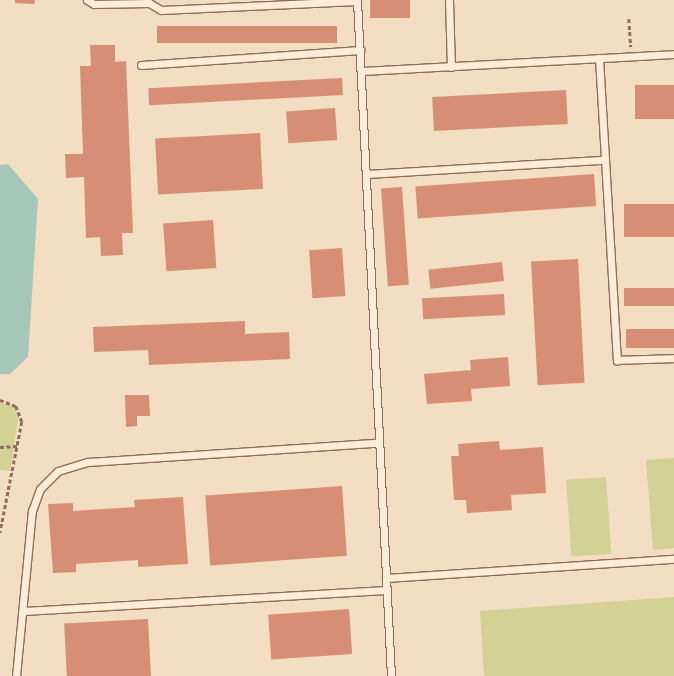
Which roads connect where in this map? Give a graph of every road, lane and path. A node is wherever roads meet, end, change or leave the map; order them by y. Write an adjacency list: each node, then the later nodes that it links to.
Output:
1 (87, 0): 2 (lane)
2 (357, 0): 5 (lane)
3 (448, 0): 10 (lane)
4 (629, 19): 7 (path)
5 (360, 50): 9 (lane); 11 (lane)
6 (674, 54): 7 (lane)
7 (632, 56): 8 (lane)
8 (599, 58): 10 (lane); 12 (lane)
9 (141, 65)
10 (451, 67): 11 (lane)
11 (362, 71): 13 (lane)
12 (605, 160): 13 (lane); 14 (lane)
13 (366, 174): 16 (lane)
14 (674, 358)
15 (0, 400): 17 (path)
16 (376, 444): 21 (lane); 23 (lane)
17 (18, 446): 18 (path); 19 (path)
18 (0, 448)
19 (0, 533)
20 (674, 559): 21 (lane)
21 (386, 578): 22 (lane)
22 (386, 590): 23 (lane); 25 (lane)
23 (23, 611): 24 (lane)
24 (16, 676)
25 (391, 676)

